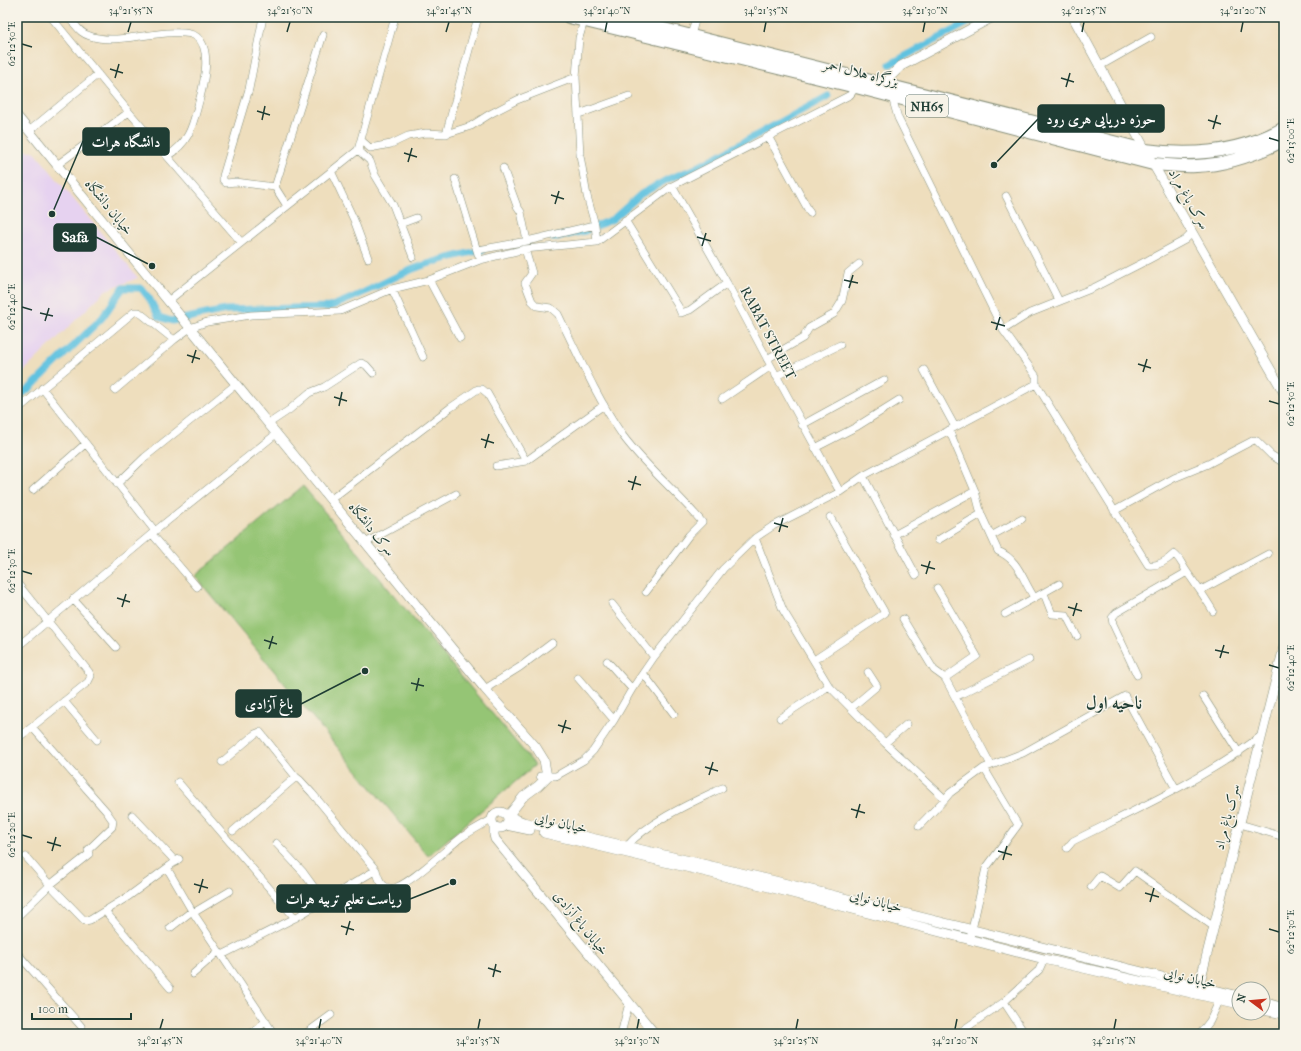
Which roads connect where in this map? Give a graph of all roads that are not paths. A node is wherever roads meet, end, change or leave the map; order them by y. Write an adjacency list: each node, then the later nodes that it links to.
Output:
1 (51, 17): 16 (street)
2 (67, 17): 33 (street)
3 (263, 17): 40 (street)
4 (395, 17): 29 (street)
5 (478, 17): 27 (street)
6 (569, 17): 11 (highway, بزرگراه هلال احمر / NH65)
7 (616, 17): 14 (highway, بزرگراه هلال احمر / NH65)
8 (696, 17): 14 (street)
9 (993, 17): 18 (street)
10 (1073, 17): 15 (street, سرک باغ مراد)
11 (584, 21): 14 (highway, بزرگراه هلال احمر / NH65); 17 (street)
12 (323, 35): 40 (street)
13 (1151, 37): 15 (street)
14 (690, 42): 18 (highway, بزرگراه هلال احمر / NH65); 19 (highway, بزرگراه هلال احمر / NH65)
15 (1100, 66): 32 (street, سرک باغ مراد)
16 (98, 74): 22 (street); 26 (street)
17 (576, 77): 23 (street); 27 (street)
18 (886, 85): 32 (highway, بزرگراه هلال احمر / NH65)
19 (856, 87): 21 (highway, بزرگراه هلال احمر / NH65); 28 (street)
20 (629, 96): 23 (street)
21 (892, 96): 34 (highway, بزرگراه هلال احمر / NH65); 65 (street)
22 (129, 112): 33 (street); 35 (street)
23 (579, 114): 47 (street)
24 (17, 116): 26 (street, خیابان دانشگاه)
25 (1284, 128): 32 (highway, بزرگراه هلال احمر / NH65)
26 (29, 131): 35 (street, خیابان دانشگاه)
27 (446, 134): 29 (street)
28 (769, 138): 39 (street); 43 (street)
29 (361, 140): 31 (street)
30 (1284, 140): 34 (highway, بزرگراه هلال احمر / NH65)
31 (358, 150): 37 (street); 46 (street)
32 (1145, 150): 34 (street, سرک باغ مراد)
33 (167, 156): 50 (street)
34 (1153, 164): 48 (street, سرک باغ مراد)
35 (57, 165): 61 (street, خیابان دانشگاه)
36 (503, 168): 49 (street)
37 (331, 171): 42 (street); 55 (street)
38 (455, 180): 53 (street)
39 (672, 186): 45 (street); 59 (street, RABAT STREET)
40 (275, 187): 42 (street)
41 (1006, 196): 62 (street)
42 (287, 206): 50 (street)
43 (810, 213)
44 (416, 218): 46 (street)
45 (625, 220): 51 (street); 59 (street)
46 (400, 224): 54 (street)
47 (595, 225): 49 (street); 51 (street)
48 (1192, 233): 62 (street); 80 (street, سرک باغ مراد)
49 (527, 241): 53 (street)
50 (241, 242): 61 (street)
51 (597, 242): 52 (street)
52 (525, 249): 56 (street); 83 (street)
53 (478, 250): 56 (street)
54 (414, 257)
55 (368, 258)
56 (480, 260): 58 (street)
57 (859, 264): 70 (street)
58 (429, 280): 60 (street); 66 (street)
59 (727, 283): 70 (street, RABAT STREET)
60 (392, 289): 64 (street); 69 (street)
61 (168, 300): 63 (street, خیابان دانشگاه)
62 (1059, 301): 65 (street)
63 (180, 315): 64 (street, سرک دانشگاه)
64 (188, 326): 67 (street); 77 (street, سرک دانشگاه)
65 (1003, 330): 76 (street)
66 (460, 338)
67 (174, 340): 78 (street); 79 (street)
68 (840, 345): 74 (street)
69 (423, 357)
70 (767, 359): 71 (street, RABAT STREET)
71 (771, 366): 74 (street, RABAT STREET); 81 (street)
72 (924, 370): 87 (street)
73 (372, 373): 85 (street)
74 (776, 376): 86 (street, RABAT STREET)
75 (884, 380): 86 (street)
76 (1036, 384): 87 (street); 101 (street)
77 (236, 385): 85 (street, سرک دانشگاه); 95 (street)
78 (42, 388): 84 (street); 89 (street)
79 (114, 390)
80 (1284, 394)
81 (722, 399)
82 (899, 400): 90 (street)
83 (604, 405): 91 (street); 119 (street)
84 (17, 410)
85 (268, 424): 88 (street, سرک دانشگاه)
86 (802, 425): 90 (street, RABAT STREET)
87 (952, 429): 94 (street); 97 (street)
88 (276, 434): 100 (street, سرک دانشگاه); 105 (street)
89 (85, 444): 95 (street); 96 (street)
90 (815, 448): 98 (street, RABAT STREET)
91 (526, 461): 93 (street); 100 (street)
92 (1284, 463): 101 (street)
93 (496, 466)
94 (863, 476): 98 (street); 106 (street)
95 (116, 484): 105 (street)
96 (33, 490)
97 (975, 491): 102 (street); 106 (street)
98 (840, 492): 108 (street)
99 (456, 494): 110 (street)
100 (330, 500): 110 (street, سرک دانشگاه)
101 (1114, 511): 112 (street)
102 (981, 514): 107 (street); 109 (street)
103 (830, 517): 133 (street)
104 (1022, 519): 107 (street)
105 (153, 532): 116 (street); 121 (street)
106 (894, 535): 113 (street)
107 (991, 536): 120 (street)
108 (755, 538): 132 (street); 133 (street)
109 (938, 540)
110 (365, 542): 142 (street, سرک دانشگاه)
111 (1268, 554): 118 (street)
112 (1187, 572): 118 (street); 138 (street)
113 (916, 575)
114 (17, 583): 126 (street)
115 (1059, 584): 120 (street)
116 (197, 587)
117 (937, 588): 140 (street)
118 (1201, 590): 123 (street)
119 (646, 592)
120 (1037, 596): 124 (street); 127 (street)
121 (73, 599): 126 (street); 130 (street)
122 (612, 604): 132 (street)
123 (1213, 611)
124 (1005, 614)
125 (903, 618): 140 (street)
126 (48, 621): 129 (street); 146 (street)
127 (1077, 636)
128 (552, 643): 142 (street)
129 (17, 647)
130 (116, 647)
131 (1284, 647): 153 (street, سرک باغ مراد)
132 (654, 657): 137 (street)
133 (814, 660): 141 (street)
134 (1029, 660): 145 (street)
135 (607, 661): 143 (street)
136 (868, 672): 147 (street)
137 (642, 673): 143 (street); 148 (street)
138 (1137, 675)
139 (578, 678): 150 (street)
140 (945, 678): 145 (street)
141 (829, 686): 147 (street); 149 (street)
142 (485, 689): 160 (street, سرک دانشگاه)
143 (632, 689): 150 (street)
144 (1203, 696): 157 (street)
145 (954, 697): 159 (street)
146 (64, 701): 152 (street); 155 (street)
147 (851, 708): 156 (street)
148 (674, 714)
149 (780, 718)
150 (614, 720): 160 (street)
151 (907, 724): 156 (street)
152 (32, 727): 154 (street); 181 (street)
153 (1262, 736): 157 (street); 171 (street, سرک باغ مراد)
154 (17, 739)
155 (97, 740)
156 (885, 743): 166 (street)
157 (1239, 753): 164 (street)
158 (222, 762): 161 (street)
159 (988, 766): 164 (street); 166 (street); 191 (street)
160 (544, 776): 165 (street); 168 (street)
161 (296, 777): 173 (street); 180 (street)
162 (178, 782): 188 (street)
163 (722, 788): 176 (street)
164 (1176, 789): 177 (street)
165 (523, 798): 168 (street); 170 (street)
166 (945, 798): 172 (street)
167 (132, 815): 179 (street)
168 (506, 818): 169 (street); 169 (street); 170 (street, خیابان نوایی); 192 (street, خیابان نوایی)
169 (493, 823): 180 (street); 203 (street, خیابان باغ آزادی)
170 (531, 824): 176 (street, خیابان نوایی)
171 (1240, 824): 174 (street); 189 (street, سرک باغ مراد)
172 (919, 826)
173 (233, 831)
174 (1284, 837)
175 (276, 843): 184 (street)
176 (627, 846): 191 (street, خیابان نوایی)
177 (1067, 848)
178 (26, 857): 181 (street)
179 (167, 868): 185 (street); 186 (street)
180 (376, 870): 184 (street)
181 (50, 885): 185 (street); 187 (street)
182 (1091, 887): 189 (street)
183 (230, 890): 186 (street)
184 (324, 901): 188 (street)
185 (105, 911): 197 (street)
186 (193, 912): 190 (street); 194 (street)
187 (17, 917)
188 (296, 918): 194 (street)
189 (1214, 927): 198 (street, سرک باغ مراد)
190 (170, 928)
191 (971, 929): 192 (street); 198 (street, خیابان نوایی)
192 (971, 940): 195 (street, خیابان نوایی)
193 (17, 953): 210 (street)
194 (221, 953): 196 (street); 209 (street)
195 (1044, 958): 198 (street, خیابان نوایی); 201 (street)
196 (193, 974)
197 (170, 988)
198 (1198, 990): 199 (street, خیابان نوایی); 200 (street, خیابان نوایی)
199 (1231, 995)
200 (1220, 999): 202 (street, خیابان نوایی); 218 (street)
201 (1004, 1002): 216 (street); 217 (street)
202 (1231, 1002)
203 (629, 1003): 214 (street); 215 (street, خیابان باغ آزادی)
204 (1271, 1004): 205 (street)
205 (1284, 1008)
206 (1271, 1012): 207 (street)
207 (1284, 1014)
208 (332, 1015): 213 (street)
209 (266, 1021): 211 (street); 212 (street)
210 (81, 1026)
211 (251, 1034)
212 (274, 1034)
213 (305, 1034)
214 (621, 1034)
215 (655, 1034)
216 (958, 1034)
217 (1025, 1034)
218 (1200, 1034)

